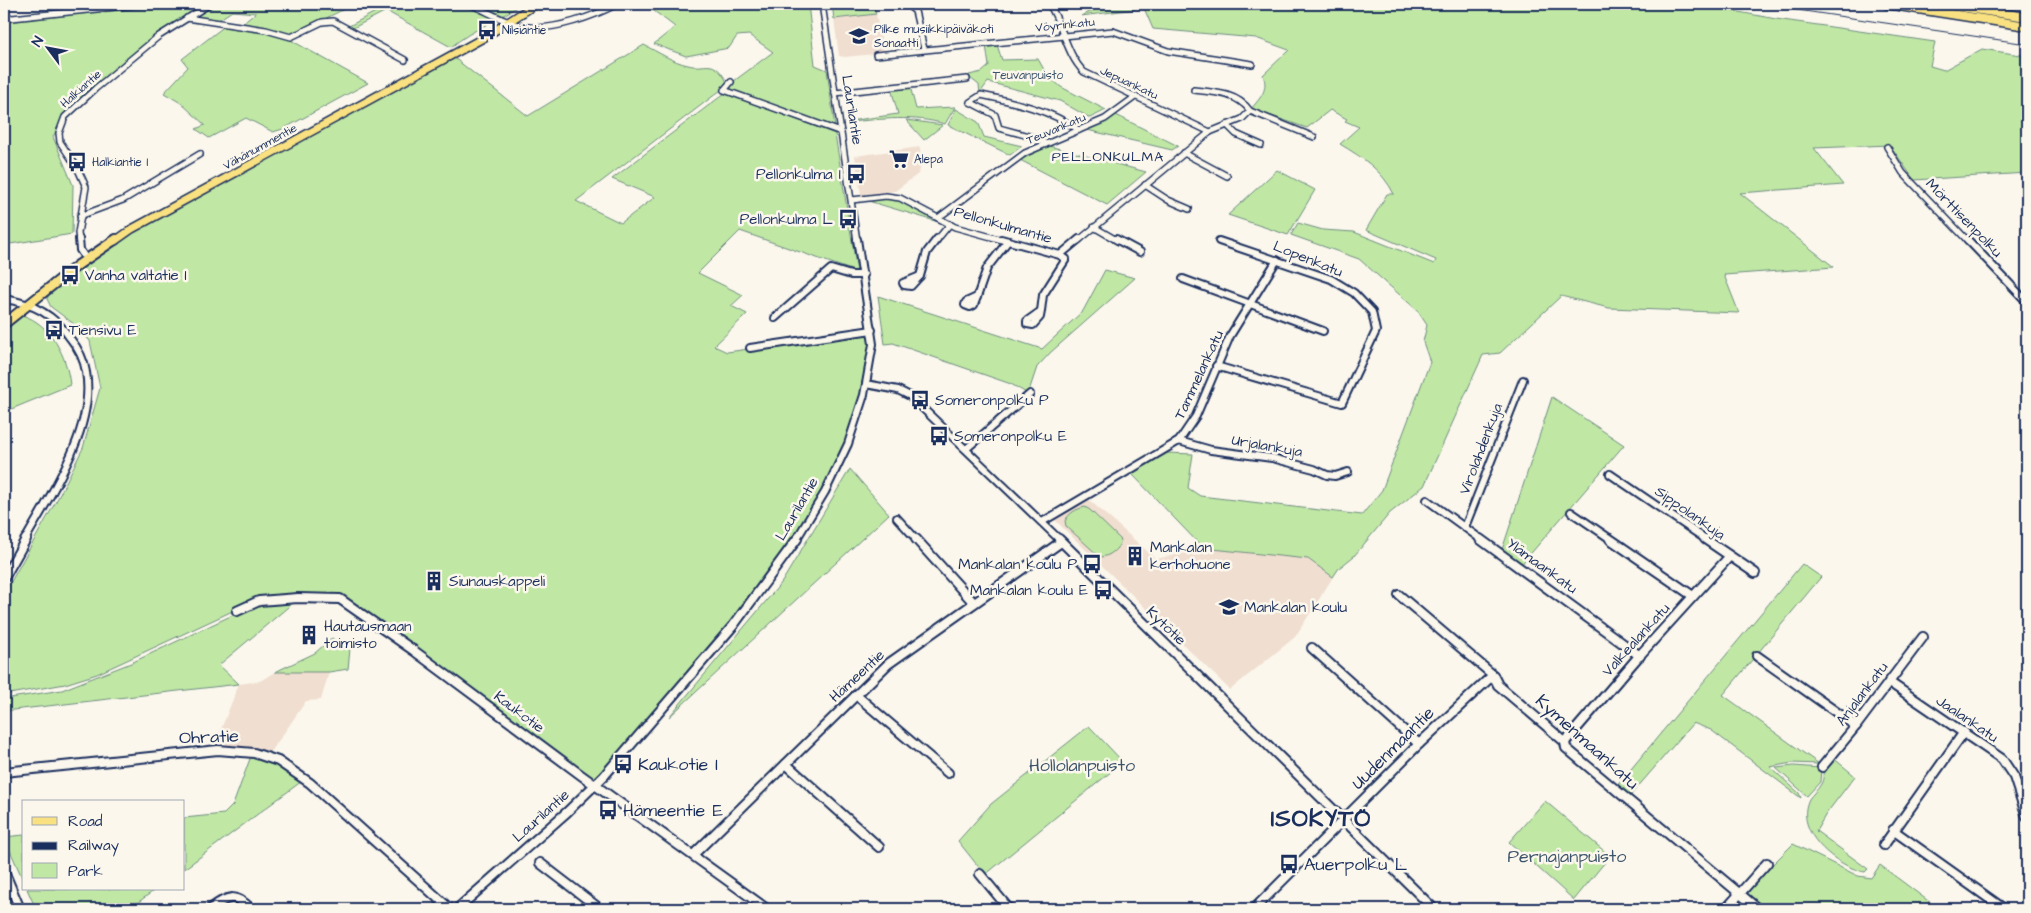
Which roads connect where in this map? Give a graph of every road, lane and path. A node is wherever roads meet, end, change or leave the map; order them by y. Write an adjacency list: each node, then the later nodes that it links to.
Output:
1 (144, 4): 11 (street)
2 (210, 4): 13 (street, Halkiantie)
3 (470, 4): 14 (street)
4 (536, 4): 14 (main road, Vähänummentie)
5 (617, 4): 14 (street)
6 (822, 4): 24 (street, Laurilantie)
7 (906, 4): 17 (street)
8 (1049, 4): 16 (street, Jepuankatu)
9 (1886, 4): 15 (highway)
10 (1940, 4): 12 (highway)
11 (4, 16)
12 (2027, 17)
13 (187, 18): 19 (street); 41 (street, Halkiantie)
14 (512, 21): 49 (main road, Vähänummentie)
15 (2027, 26)
16 (1065, 36): 17 (street, Vöyrinkatu); 20 (street, Vöyrinkatu); 25 (street, Jepuankatu)
17 (924, 49): 18 (street, Vöyrinkatu)
18 (876, 55)
19 (405, 60)
20 (1252, 64)
21 (967, 79): 24 (street)
22 (731, 82): 29 (street)
23 (1194, 90): 26 (street)
24 (835, 93): 29 (street, Laurilantie)
25 (1135, 97): 28 (street, Teuvankatu); 30 (street, Jepuankatu)
26 (1250, 111): 27 (street, Pellonkulmantie); 31 (street)
27 (1227, 125): 30 (street, Pellonkulmantie); 33 (street)
28 (1079, 130): 32 (street, Teuvankatu); 32 (street)
29 (841, 132): 39 (street, Laurilantie)
30 (1210, 132): 35 (street, Pellonkulmantie)
31 (1314, 137)
32 (1046, 144): 42 (street, Teuvankatu)
33 (1261, 145)
34 (1887, 146): 56 (street, Mörttisenpolku)
35 (1184, 153): 37 (street); 38 (street, Pellonkulmantie)
36 (200, 154): 41 (street)
37 (1227, 176)
38 (1145, 185): 40 (street); 44 (street, Pellonkulmantie)
39 (852, 200): 42 (street, Pellonkulmantie); 51 (street, Laurilantie)
40 (1189, 209)
41 (80, 216): 49 (street, Halkiantie)
42 (938, 218): 43 (street, Pellonkulmantie)
43 (950, 224): 45 (street, Pellonkulmantie); 52 (street)
44 (1094, 227): 47 (street); 48 (street, Pellonkulmantie)
45 (1008, 241): 48 (street, Pellonkulmantie); 55 (street)
46 (1219, 241): 50 (street, Lopenkatu)
47 (1140, 252)
48 (1060, 255): 59 (street)
49 (86, 259): 57 (main road, Vähänummentie)
50 (1277, 260): 58 (street, Tammelankatu); 65 (street, Lopenkatu)
51 (864, 275): 60 (street); 62 (street, Laurilantie)
52 (920, 276)
53 (1183, 279): 58 (street)
54 (4, 298): 57 (street)
55 (977, 298)
56 (2027, 302)
57 (29, 303): 61 (main road, Vähänummentie); 81 (street)
58 (1249, 305): 63 (street); 65 (street, Tammelankatu)
59 (1041, 311)
60 (775, 318)
61 (4, 324)
62 (872, 330): 64 (street); 67 (street, Laurilantie)
63 (1323, 331)
64 (750, 348)
65 (1216, 366): 69 (street, Tammelankatu)
66 (1523, 380): 77 (street, Virolahdenkuja)
67 (866, 384): 70 (street, Kytötie); 101 (street, Laurilantie)
68 (1030, 394): 70 (street)
69 (1179, 441): 71 (street, Urjalankuja); 76 (street, Tammelankatu)
70 (966, 449): 76 (street, Kytötie)
71 (1348, 472)
72 (1610, 474): 79 (street, Sippolankuja)
73 (1427, 500): 77 (street, Ylämaankatu)
74 (1571, 512): 83 (street)
75 (897, 518): 84 (street)
76 (1042, 522): 78 (street, Kytötie)
77 (1465, 527): 88 (street, Ylämaankatu)
78 (1061, 542): 84 (street, Hämeentie); 103 (street, Kytötie)
79 (1729, 557): 80 (street, Sippolankuja); 83 (street, Valkealankatu)
80 (1755, 573)
81 (4, 578)
82 (1399, 595): 90 (street, Kymenmaankatu)
83 (1693, 596): 88 (street, Valkealankatu)
84 (974, 603): 92 (street, Hämeentie)
85 (237, 610): 101 (street, Kaukotie)
86 (1923, 637): 91 (street, Anjalankatu)
87 (1312, 648): 96 (street)
88 (1640, 656): 95 (street, Valkealankatu)
89 (1757, 656): 93 (street)
90 (1493, 675): 95 (street, Kymenmaankatu); 96 (street, Uudenmaantie)
91 (1889, 682): 93 (street, Anjalankatu); 94 (street, Jaalankatu)
92 (856, 695): 97 (street, Hämeentie); 100 (street)
93 (1856, 726): 98 (street, Anjalankatu)
94 (1964, 732): 102 (street, Jaalankatu); 104 (street)
95 (1565, 742): 112 (street, Kymenmaankatu)
96 (1420, 744): 103 (street, Uudenmaantie)
97 (786, 764): 106 (street); 107 (street, Hämeentie)
98 (1822, 767)
99 (4, 772): 116 (street, Ohratie)
100 (948, 773)
101 (594, 785): 107 (street, Kaukotie); 117 (street, Laurilantie)
102 (2027, 817)
103 (1344, 821): 121 (street, Uudenmaantie); 122 (street, Kytötie)
104 (1893, 830): 105 (street); 125 (street)
105 (1884, 845)
106 (879, 847)
107 (692, 855): 119 (street, Kaukotie)
108 (540, 863): 118 (street)
109 (1767, 863): 112 (street)
110 (4, 871): 113 (street)
111 (980, 874): 120 (street)
112 (1738, 893): 123 (street); 124 (street, Kymenmaankatu)
113 (20, 909)
114 (210, 909): 115 (street)
115 (251, 909)
116 (450, 909)
117 (457, 909)
118 (600, 909)
119 (767, 909)
120 (1009, 909)
121 (1254, 909)
122 (1434, 909)
123 (1726, 909)
124 (1758, 909)
125 (2004, 909)

